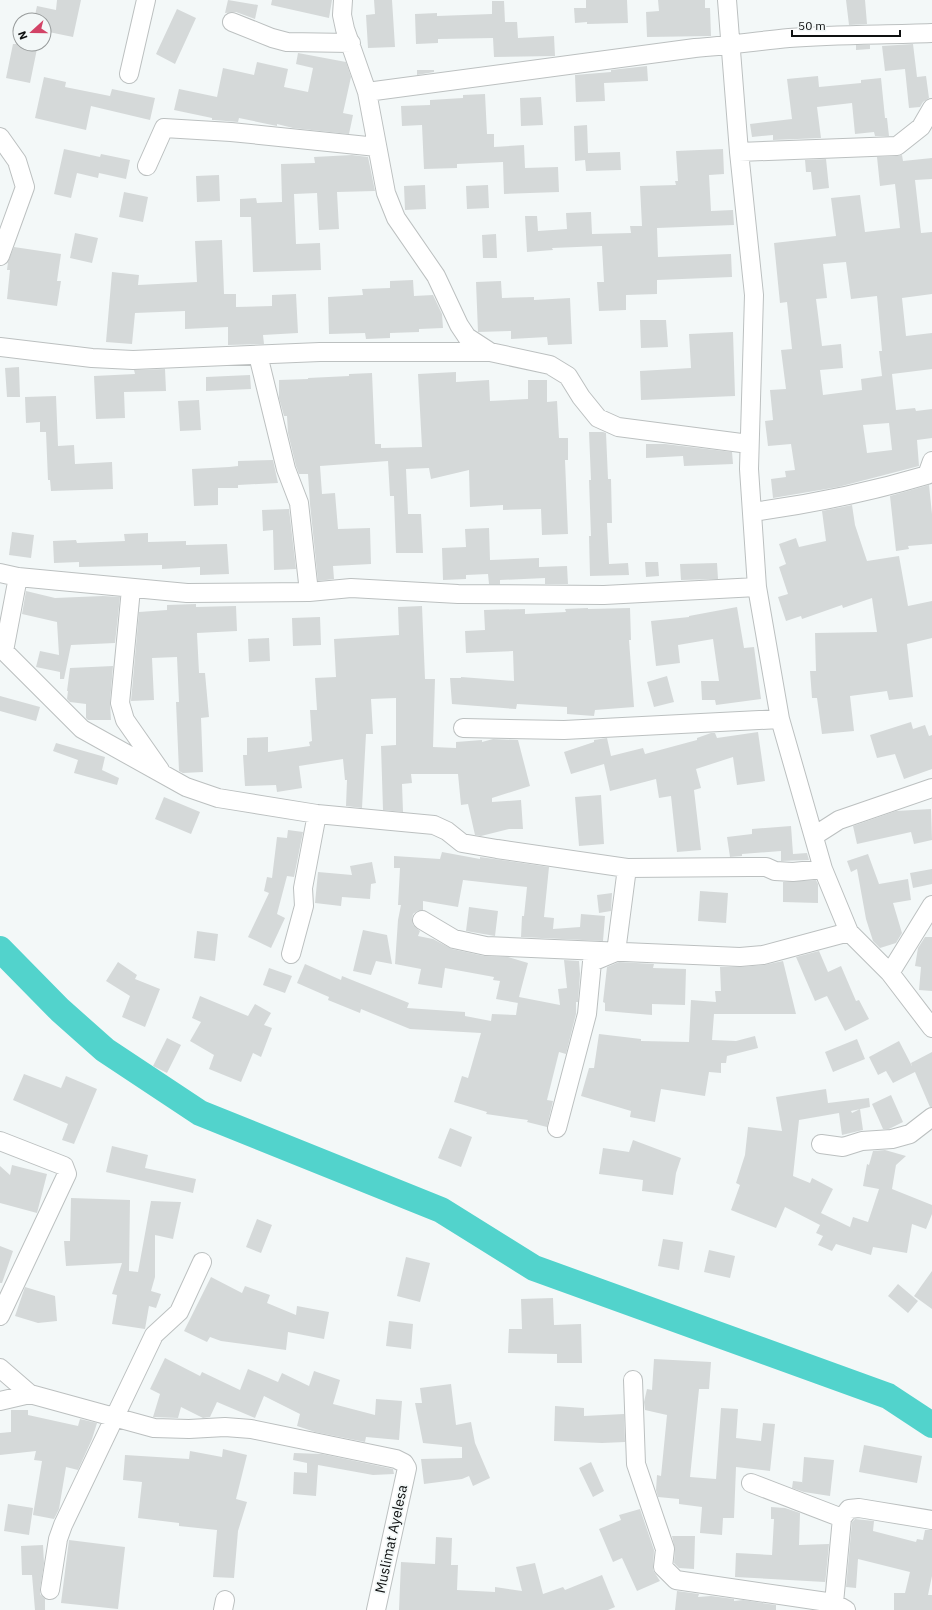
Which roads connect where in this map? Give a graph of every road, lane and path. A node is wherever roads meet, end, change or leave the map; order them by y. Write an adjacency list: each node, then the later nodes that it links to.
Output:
1 (146, 0): 8 (street)
2 (343, 0): 6 (street)
3 (727, 0): 7 (street)
4 (232, 22): 6 (street)
5 (932, 34): 7 (street)
6 (351, 43): 9 (street)
7 (731, 46): 9 (street); 13 (street)
8 (129, 74)
9 (367, 92): 12 (street)
10 (932, 108): 13 (street)
11 (0, 137): 15 (street)
12 (376, 147): 14 (street); 17 (street)
13 (739, 152): 19 (street)
14 (147, 166)
15 (0, 256)
16 (0, 347): 18 (street)
17 (490, 352): 18 (street); 19 (street)
18 (258, 354): 26 (street)
19 (749, 444): 21 (street)
20 (932, 461): 21 (street)
21 (752, 512): 24 (street)
22 (0, 573): 23 (street)
23 (18, 577): 25 (street); 29 (street)
24 (757, 587): 26 (street); 27 (street)
25 (131, 589): 26 (street); 29 (street)
26 (309, 592)
27 (780, 718): 28 (street); 32 (street)
28 (463, 728)
29 (163, 774): 31 (street)
30 (932, 788): 32 (street)
31 (317, 814): 33 (street); 39 (street)
32 (814, 836): 34 (street)
33 (627, 868): 34 (street); 38 (street)
34 (823, 869): 37 (street)
35 (932, 905): 40 (street)
36 (422, 920): 38 (street)
37 (849, 932): 38 (street); 40 (street)
38 (616, 952): 43 (street)
39 (291, 954)
40 (890, 973): 41 (street)
41 (932, 1028)
42 (932, 1117): 45 (street)
43 (557, 1128)
44 (0, 1141): 47 (street)
45 (821, 1144)
46 (202, 1262): 52 (street)
47 (0, 1316)
48 (0, 1368): 50 (street)
49 (633, 1380): 57 (street)
50 (30, 1394): 51 (street); 52 (street)
51 (0, 1401)
52 (115, 1417): 56 (street); 58 (street, Muslimat Ayelesa)
53 (751, 1483): 54 (street)
54 (842, 1518): 55 (street); 57 (street)
55 (932, 1520)
56 (50, 1590)
57 (840, 1606)
58 (376, 1610)

